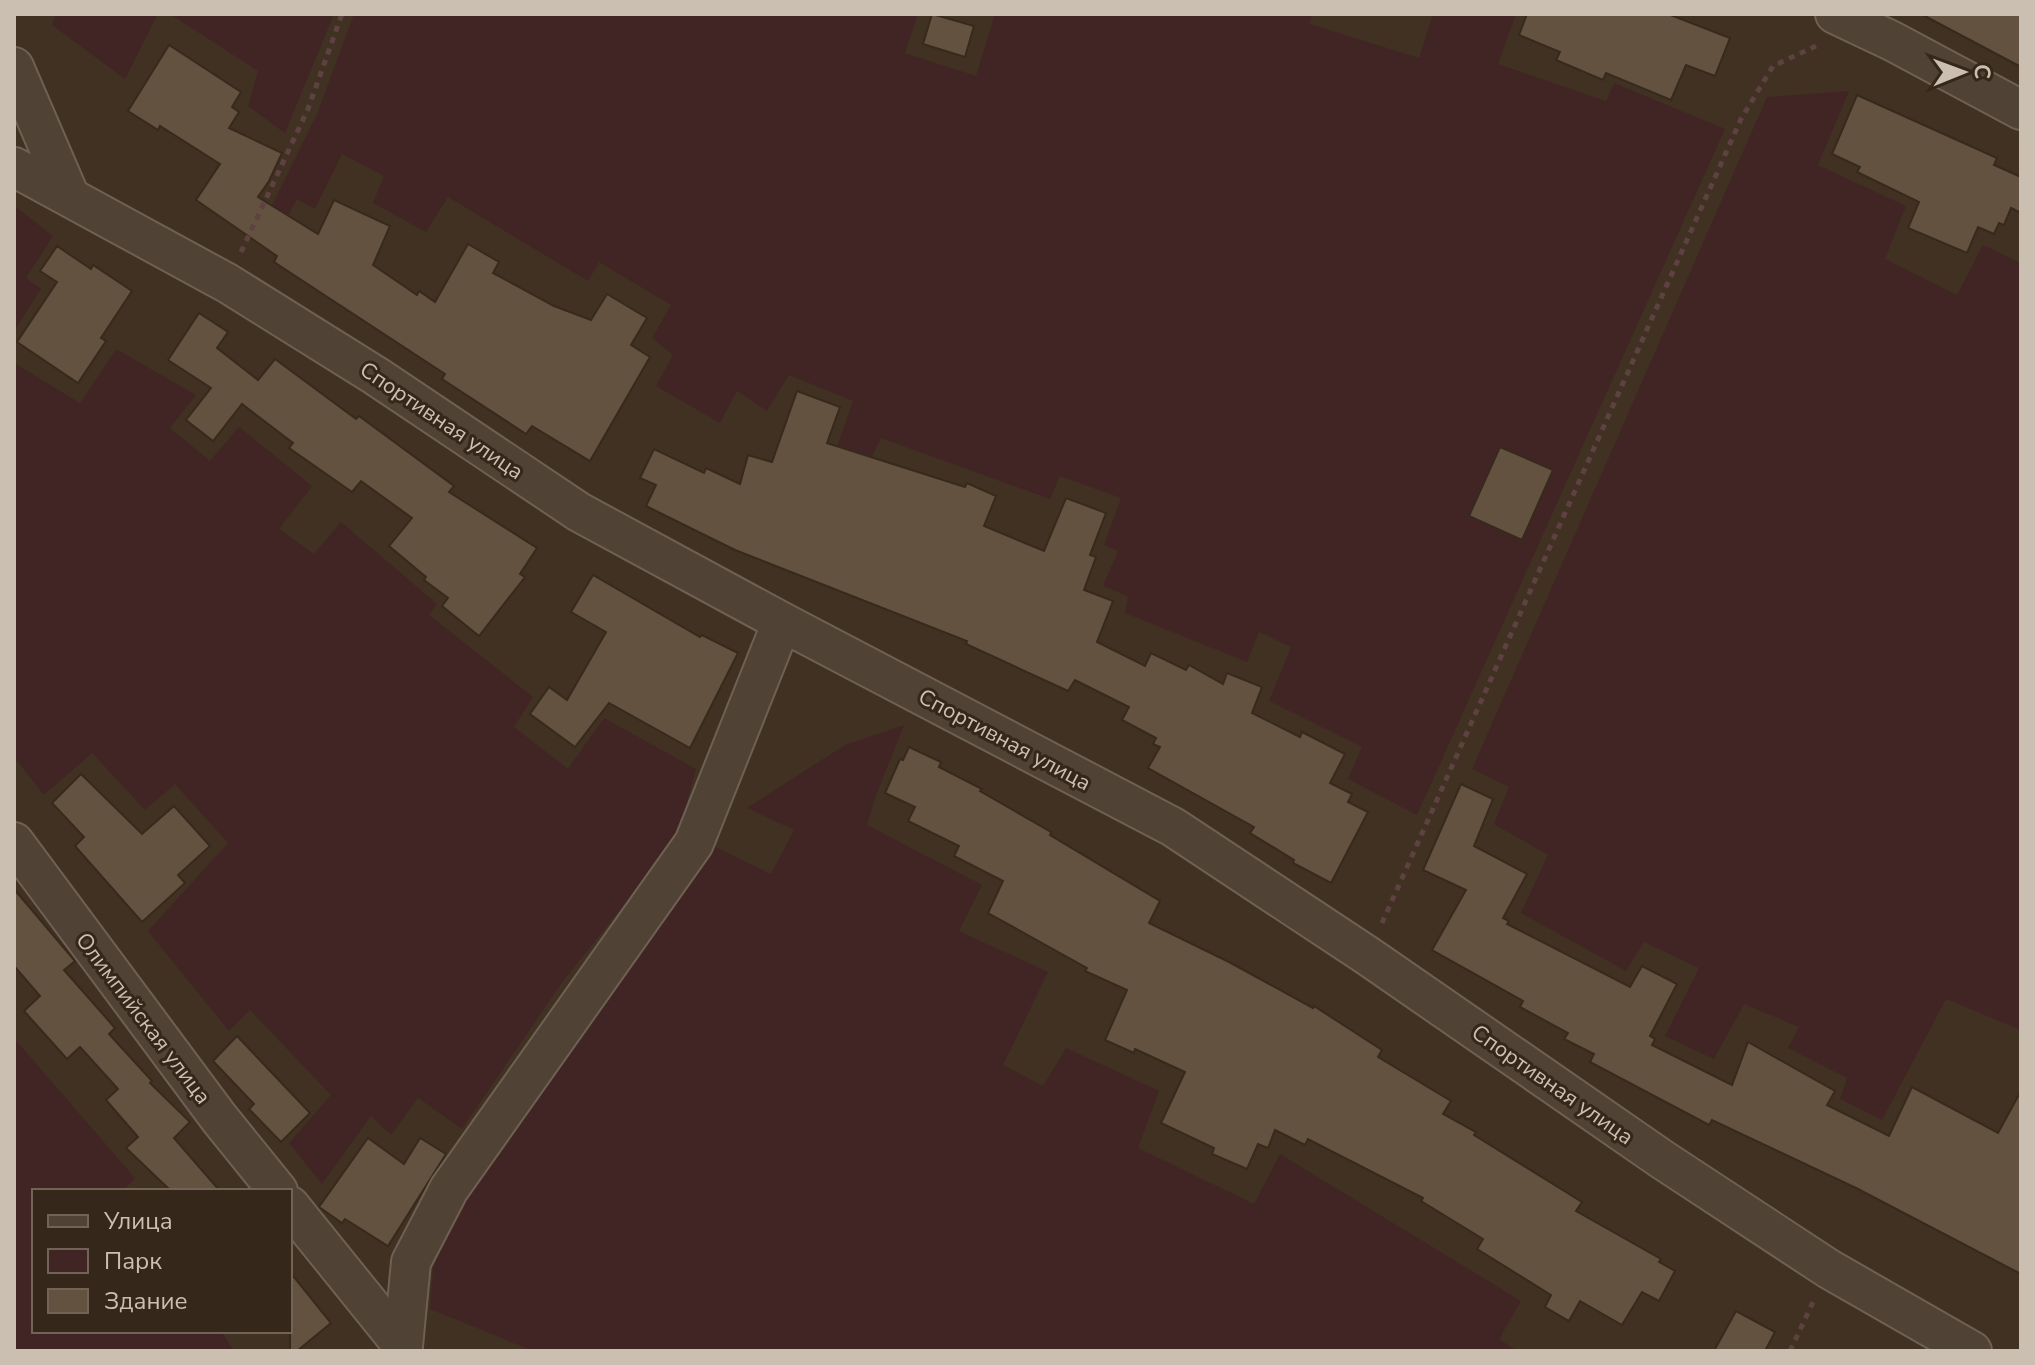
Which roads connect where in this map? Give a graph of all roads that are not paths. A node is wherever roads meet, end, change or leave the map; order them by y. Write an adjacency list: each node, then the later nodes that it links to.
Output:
1 (1835, 14): 3 (street)
2 (14, 67): 5 (street)
3 (2021, 110)
4 (14, 167): 5 (street, Спортивная улица)
5 (70, 197): 6 (street, Спортивная улица)
6 (782, 622): 10 (street); 11 (street, Спортивная улица)
7 (14, 842): 8 (street, Олимпийская улица)
8 (276, 1189)
9 (292, 1209): 10 (street)
10 (403, 1348)
11 (1972, 1351)

